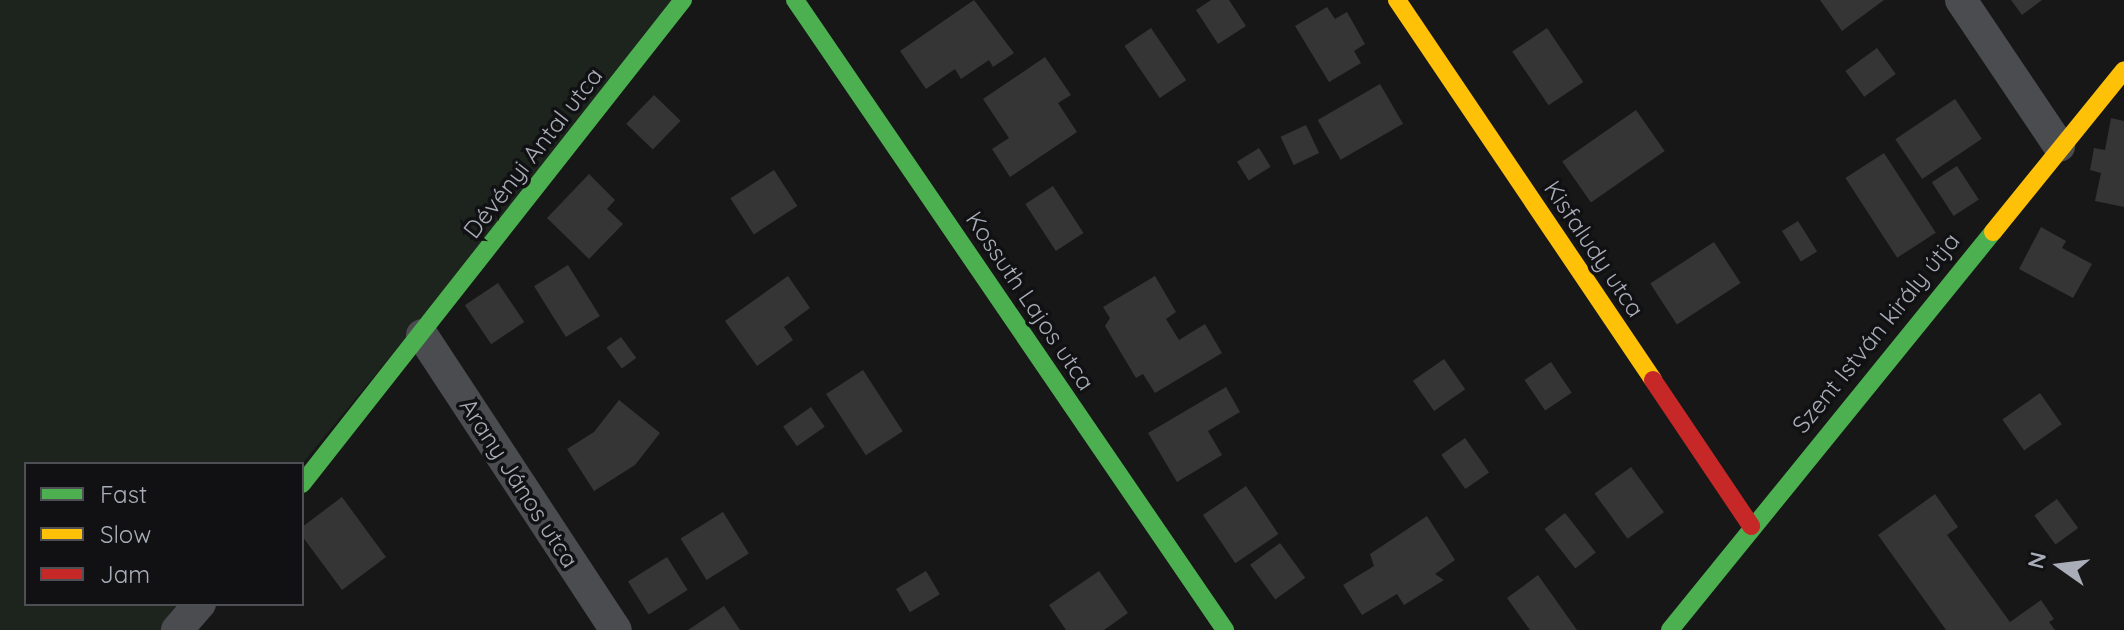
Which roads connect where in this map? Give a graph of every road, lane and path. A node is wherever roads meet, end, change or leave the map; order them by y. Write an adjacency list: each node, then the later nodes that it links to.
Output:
1 (683, 0): 7 (street, Dévényi Antal utca)
2 (795, 0): 13 (street, Kossuth Lajos utca)
3 (1397, 0): 9 (street, Kisfaludy utca)
4 (1961, 0): 6 (street)
5 (2124, 70): 6 (street, Szent István király útja)
6 (2059, 146): 9 (street, Szent István király útja)
7 (422, 335): 8 (street, Dévényi Antal utca); 12 (street, Arany János utca)
8 (304, 482)
9 (1751, 526): 14 (street, Szent István király útja)
10 (198, 606): 11 (street)
11 (177, 630)
12 (616, 630)
13 (1225, 630)
14 (1670, 630)

